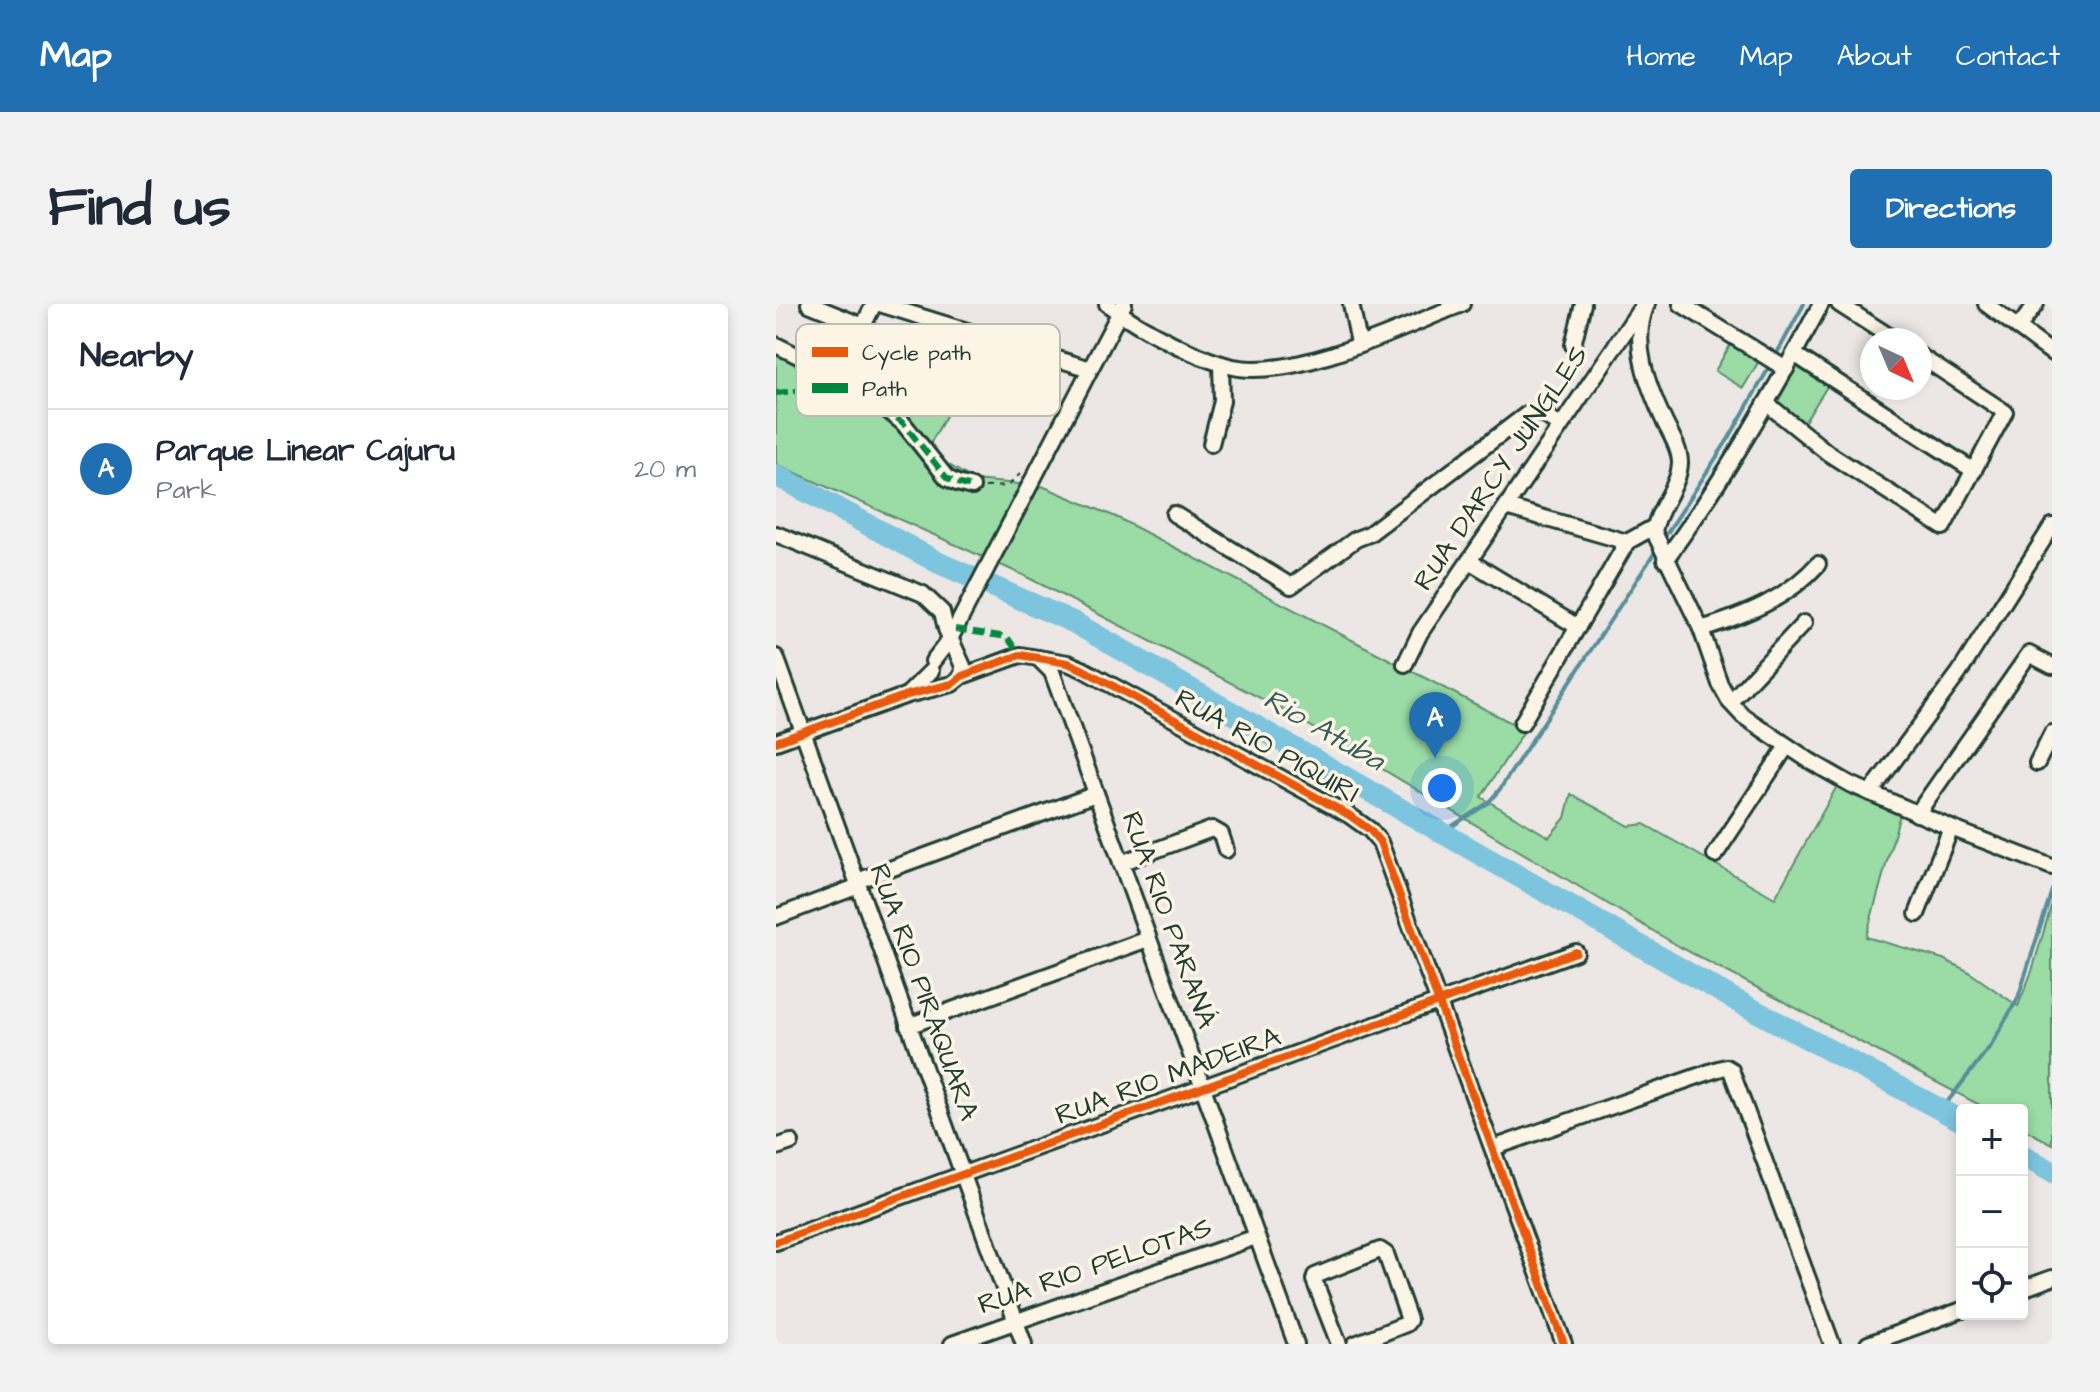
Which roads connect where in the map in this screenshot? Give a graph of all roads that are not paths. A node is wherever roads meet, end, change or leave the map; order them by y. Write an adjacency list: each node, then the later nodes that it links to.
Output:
1 (809, 304): 14 (street)
2 (874, 304): 15 (street)
3 (880, 304): 16 (street)
4 (1351, 304): 19 (street)
5 (1462, 304): 19 (street)
6 (1583, 304): 21 (street)
7 (1645, 304): 32 (street, RUA DARCY JUNGLES); 39 (street)
8 (1681, 304): 29 (street)
9 (1821, 304): 23 (street)
10 (1839, 304): 17 (street)
11 (1986, 304): 18 (street)
12 (2036, 304): 18 (street)
13 (1117, 307): 26 (street); 28 (street)
14 (858, 324)
15 (864, 324)
16 (945, 324)
17 (1876, 328)
18 (2018, 328): 22 (street)
19 (1359, 343): 26 (street)
20 (776, 345): 24 (street)
21 (1573, 345)
22 (2052, 353)
23 (1794, 354): 29 (street); 34 (street)
24 (796, 355)
25 (1060, 360): 28 (street)
26 (1221, 364): 33 (street)
27 (1932, 364): 34 (street)
28 (1090, 369): 48 (street)
29 (1786, 369): 30 (street)
30 (1766, 403): 34 (street); 42 (street)
31 (894, 416): 35 (street)
32 (1560, 426): 36 (street, RUA DARCY JUNGLES); 37 (street)
33 (1211, 444)
34 (1974, 471)
35 (972, 487)
36 (1506, 507): 41 (street); 43 (street, RUA DARCY JUNGLES)
37 (1174, 514)
38 (2052, 526): 65 (street)
39 (1654, 532): 41 (street); 42 (street)
40 (776, 534): 48 (street)
41 (1627, 542): 46 (street)
42 (1665, 560): 47 (street)
43 (1469, 561): 46 (street); 52 (street, RUA DARCY JUNGLES)
44 (1818, 564): 47 (street)
45 (1804, 623): 58 (street)
46 (1578, 627): 59 (street)
47 (1701, 629): 58 (street)
48 (950, 639): 51 (street); 53 (street)
49 (776, 657): 60 (street, RUA RIO PIRAQUARA)
50 (1034, 657): 55 (street); 66 (street, RUA RIO PARANÁ); 78 (street, RUA RIO PIQUIRI)
51 (961, 661): 53 (street); 55 (street)
52 (1405, 664)
53 (932, 666): 56 (street); 57 (street)
54 (2052, 666): 67 (street)
55 (962, 676): 56 (street)
56 (946, 685): 57 (street)
57 (907, 695): 60 (street)
58 (1730, 702): 63 (street)
59 (1522, 723)
60 (803, 732): 62 (street); 73 (street, RUA RIO PIRAQUARA)
61 (2052, 733): 64 (street)
62 (776, 742)
63 (1787, 746): 65 (street); 70 (street)
64 (2037, 763)
65 (1870, 793): 67 (street)
66 (1096, 794): 71 (street, RUA RIO PARANÁ); 73 (street)
67 (1917, 814): 68 (street)
68 (1951, 828): 72 (street); 74 (street)
69 (1226, 850): 71 (street)
70 (1715, 855)
71 (1121, 863): 76 (street, RUA RIO PARANÁ)
72 (2052, 867)
73 (858, 883): 75 (street); 79 (street, RUA RIO PIRAQUARA)
74 (1917, 914)
75 (776, 917)
76 (1148, 939): 79 (street); 80 (street, RUA RIO PARANÁ)
77 (1576, 952): 78 (street, RUA RIO MADEIRA)
78 (1439, 1002): 80 (street, RUA RIO MADEIRA); 83 (street, RUA RIO PIQUIRI)
79 (908, 1026): 84 (street, RUA RIO PIRAQUARA)
80 (1201, 1087): 84 (street, RUA RIO MADEIRA); 85 (street, RUA RIO PARANÁ)
81 (791, 1142): 82 (street)
82 (776, 1147)
83 (1493, 1148): 96 (street, RUA RIO PIQUIRI); 97 (street)
84 (963, 1175): 86 (street, RUA RIO MADEIRA); 90 (street, RUA RIO PIRAQUARA)
85 (1256, 1237): 90 (street, RUA RIO PELOTAS); 93 (street, RUA RIO PARANÁ)
86 (776, 1242)
87 (2052, 1278): 88 (street)
88 (2028, 1287)
89 (1956, 1312): 98 (street)
90 (1016, 1321): 91 (street, RUA RIO PELOTAS); 92 (street, RUA RIO PIRAQUARA)
91 (952, 1344)
92 (1024, 1344)
93 (1296, 1344)
94 (1339, 1344): 95 (street)
95 (1355, 1344)
96 (1564, 1344)
97 (1832, 1344)
98 (1868, 1344)

